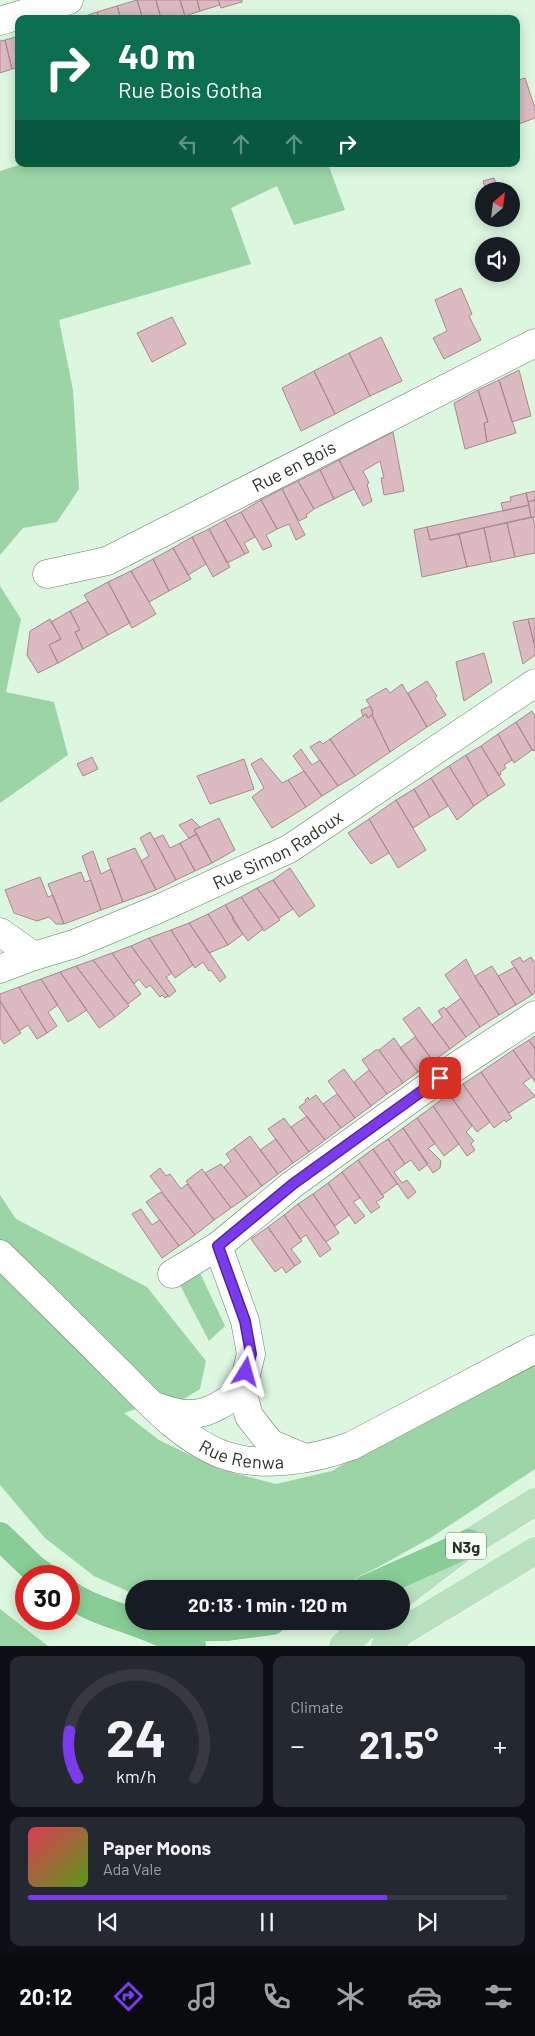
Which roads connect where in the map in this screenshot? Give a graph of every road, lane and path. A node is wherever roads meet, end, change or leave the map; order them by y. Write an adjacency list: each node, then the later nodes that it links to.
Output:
1 (69, 0): 2 (street)
2 (20, 15)
3 (15, 16): 4 (street)
4 (0, 21)
5 (535, 343): 6 (street, Rue en Bois)
6 (47, 574)
7 (535, 683): 9 (street, Rue Simon Radoux)
8 (0, 932): 9 (street)
9 (34, 956): 10 (street, Rue Simon Radoux)
10 (0, 969)
11 (535, 1015): 12 (street)
12 (218, 1246): 14 (street); 16 (street)
13 (0, 1254): 17 (street, Rue Renwa)
14 (172, 1274)
15 (535, 1349): 18 (street, Rue Renwa)
16 (242, 1391): 17 (street); 18 (street)
17 (152, 1404): 18 (street, Rue Renwa)
18 (305, 1458)
19 (535, 1502): 21 (main road, N3g)
20 (0, 1536): 23 (highway)
21 (469, 1544): 24 (highway); 25 (main road, N3g)
22 (535, 1551): 32 (main road, N3g)
23 (30, 1565)
24 (387, 1580)
25 (410, 1588)
26 (80, 1602): 27 (highway)
27 (125, 1619)
28 (156, 1630): 30 (highway)
29 (361, 1630): 31 (main road)
30 (192, 1646)
31 (343, 1646)
32 (385, 1646)

